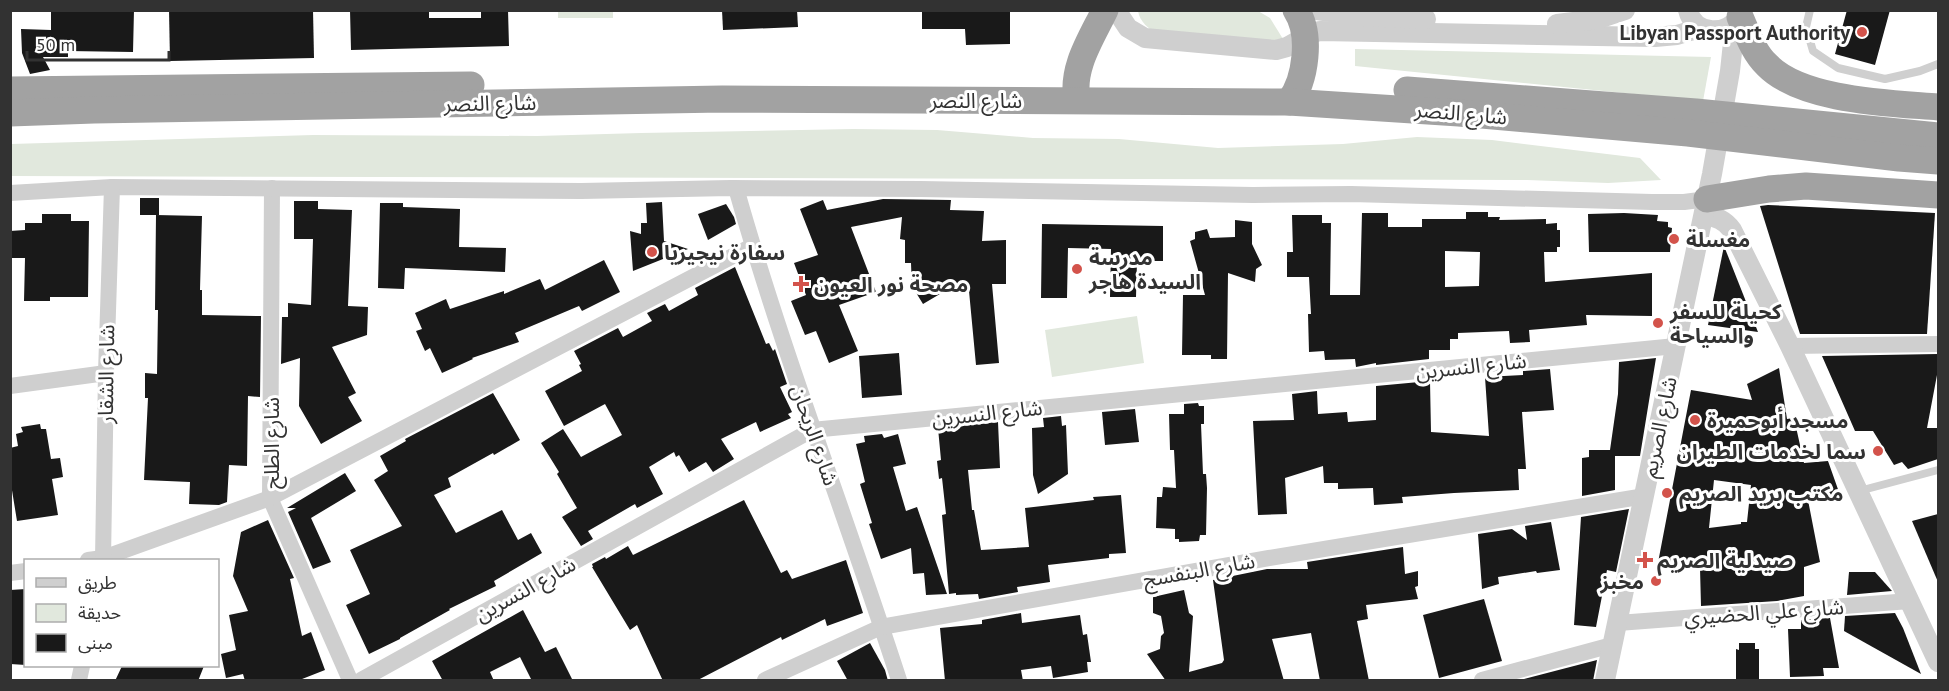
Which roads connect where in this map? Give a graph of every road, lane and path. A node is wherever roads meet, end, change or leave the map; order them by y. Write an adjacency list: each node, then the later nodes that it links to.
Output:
1 (1105, 10): 14 (highway)
2 (1116, 10): 10 (street)
3 (1296, 10): 10 (highway)
4 (1317, 10): 5 (street)
5 (1624, 10)
6 (1688, 10): 9 (street)
7 (1810, 10): 11 (lane)
8 (1739, 17): 9 (street); 12 (street, شارع الصريم); 16 (highway)
9 (1707, 29): 10 (street); 12 (street)
10 (1305, 37): 15 (highway)
11 (1938, 64)
12 (1730, 71): 25 (street, شارع الصريم)
13 (10, 90): 14 (highway, شارع النصر)
14 (1076, 91): 15 (highway, شارع النصر); 17 (highway, شارع النصر)
15 (1294, 94): 18 (highway, شارع النصر); 19 (highway, شارع النصر)
16 (1938, 107)
17 (10, 113)
18 (1938, 136)
19 (1938, 161)
20 (112, 187): 21 (street); 23 (street); 30 (street, شارع الشقار)
21 (272, 188): 22 (street); 36 (street, شارع الطلح)
22 (736, 188): 25 (street); 26 (street, شارع الريحان)
23 (10, 193)
24 (1938, 195): 25 (highway)
25 (1708, 196): 28 (street, شارع الصريم); 29 (street)
26 (752, 246): 32 (street, شارع الريحان); 36 (street)
27 (1938, 344): 29 (street)
28 (1676, 346): 32 (street, شارع النسرين); 35 (street, شارع الصريم)
29 (1790, 346): 34 (street)
30 (106, 373): 31 (street); 37 (street, شارع الشقار)
31 (10, 386)
32 (812, 430): 41 (street, شارع الريحان); 45 (street, شارع النسرين)
33 (1938, 470): 34 (lane)
34 (1859, 492): 39 (street)
35 (1645, 496): 40 (street, شارع الصريم); 41 (street, شارع البنفسج)
36 (270, 498): 38 (street); 44 (street, شارع الطلح)
37 (98, 559)
38 (101, 559)
39 (1910, 601): 40 (street, شارع علي الحضيري); 43 (street)
40 (1618, 623): 42 (street, شارع الصريم)
41 (881, 627): 46 (street, شارع البنفسج); 47 (street, شارع الريحان)
42 (1612, 645): 48 (street); 49 (street, شارع الصريم)
43 (1936, 652)
44 (350, 681)
45 (361, 681)
46 (765, 681)
47 (899, 681)
48 (1482, 681)
49 (1605, 681)

